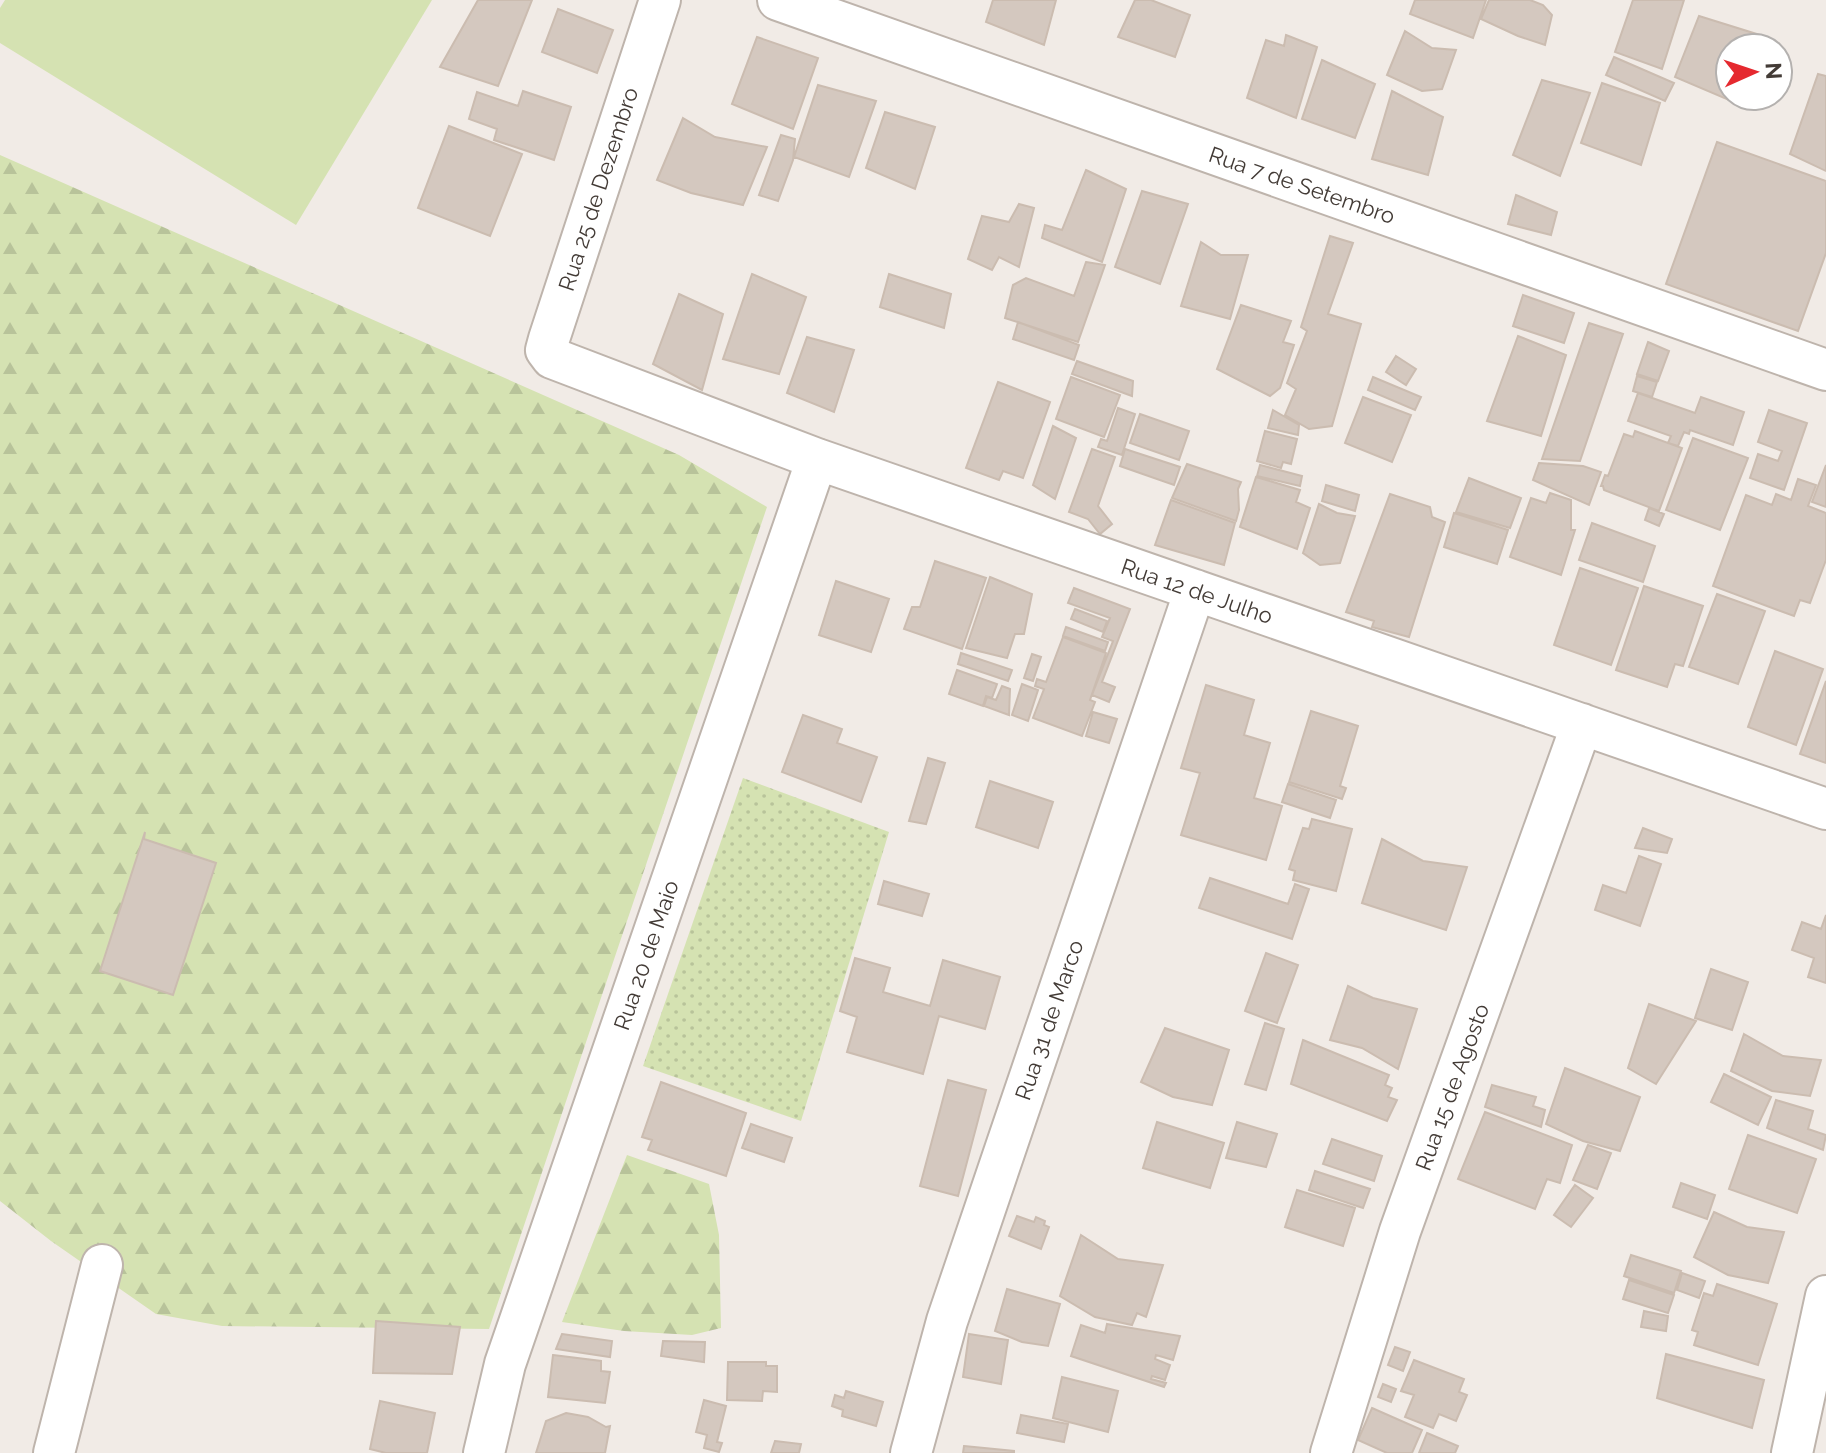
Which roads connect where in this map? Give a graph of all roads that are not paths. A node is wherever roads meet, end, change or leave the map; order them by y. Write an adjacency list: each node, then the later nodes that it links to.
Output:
1 (660, 0): 3 (street, Rua 25 de Dezembro)
2 (778, 0): 4 (street, Rua 7 de Setembro)
3 (571, 365): 5 (street, Rua 12 de Julho)
4 (1826, 370)
5 (817, 459): 6 (street, Rua 12 de Julho); 12 (street, Rua 20 de Maio)
6 (1195, 590): 7 (street, Rua 12 de Julho); 13 (street, Rua 31 de Marco)
7 (1582, 724): 8 (street, Rua 12 de Julho); 14 (street, Rua 15 de Agosto)
8 (1826, 809)
9 (102, 1265): 11 (street)
10 (1826, 1296): 15 (street)
11 (54, 1453)
12 (484, 1453)
13 (911, 1453)
14 (1331, 1453)
15 (1792, 1453)

